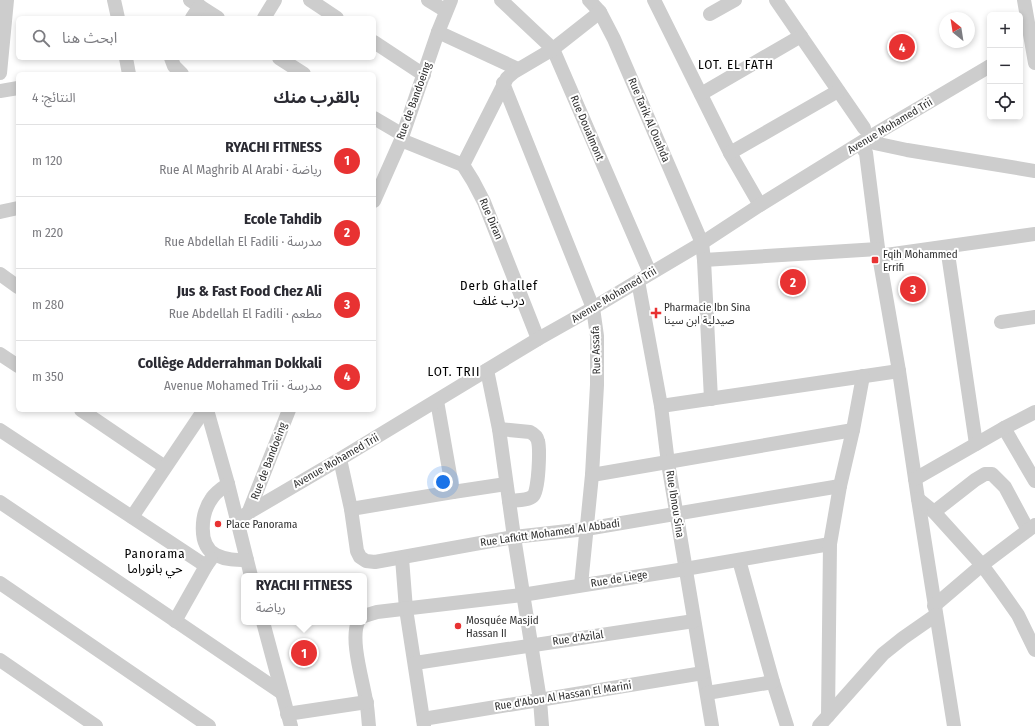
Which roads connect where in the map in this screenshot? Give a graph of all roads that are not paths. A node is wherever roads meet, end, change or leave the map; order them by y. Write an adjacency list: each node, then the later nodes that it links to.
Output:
1 (7, 0): 35 (street)
2 (114, 0): 16 (street)
3 (276, 0): 19 (street)
4 (310, 0): 20 (street)
5 (428, 0): 13 (street)
6 (501, 0): 25 (street, Rue Doualmont)
7 (589, 0): 14 (street, Rue Tarik Al Ouahda)
8 (654, 0): 41 (street)
9 (735, 0): 15 (street)
10 (776, 0): 22 (street)
11 (1024, 0): 23 (street)
12 (195, 3): 17 (street); 18 (street)
13 (449, 5): 21 (street, Rue de Bandoeing)
14 (600, 12): 25 (street); 53 (street, Rue Tarik Al Ouahda)
15 (710, 14)
16 (118, 16)
17 (192, 16)
18 (215, 16)
19 (265, 16)
20 (334, 16)
21 (438, 32): 31 (street); 36 (street, Rue de Bandoeing)
22 (801, 36): 40 (street); 41 (street)
23 (1029, 42): 29 (street)
24 (376, 43): 36 (street)
25 (553, 49): 31 (street); 58 (street, Rue Doualmont)
26 (126, 60): 32 (street)
27 (172, 60): 33 (street)
28 (282, 60): 34 (street)
29 (1035, 63)
30 (987, 68): 44 (street, Avenue Mohamed Trii)
31 (518, 69): 37 (street)
32 (130, 72)
33 (180, 72)
34 (301, 72)
35 (0, 73)
36 (424, 75): 43 (street, Rue de Bandoeing)
37 (503, 83): 46 (street); 60 (street, Rue Assafa)
38 (16, 88): 39 (street)
39 (0, 91)
40 (838, 91): 44 (street); 45 (street)
41 (701, 94): 45 (street)
42 (376, 119): 43 (street)
43 (402, 137): 46 (street); 48 (street, Rue de Bandoeing)
44 (863, 138): 47 (street); 49 (street, Avenue Mohamed Trii); 55 (street)
45 (730, 153): 49 (street)
46 (463, 165): 63 (street, Rue Diran)
47 (1035, 171)
48 (376, 196)
49 (760, 205): 53 (street, Avenue Mohamed Trii)
50 (16, 208): 51 (street)
51 (0, 212)
52 (1035, 234): 54 (street)
53 (702, 243): 56 (street, Rue Tarik Al Ouahda); 58 (street, Avenue Mohamed Trii)
54 (947, 247): 55 (street); 80 (street)
55 (879, 253): 56 (street); 67 (street)
56 (704, 260): 69 (street, Rue Tarik Al Ouahda)
57 (0, 274): 59 (street)
58 (644, 277): 60 (street, Avenue Mohamed Trii); 71 (street, Rue Ibnou Sina)
59 (16, 286)
60 (593, 308): 63 (street, Avenue Mohamed Trii); 84 (street, Rue Assafa)
61 (1035, 317): 62 (street)
62 (1001, 322)
63 (538, 339): 66 (street, Avenue Mohamed Trii)
64 (0, 354): 65 (street)
65 (16, 365)
66 (487, 370): 70 (street, Avenue Mohamed Trii); 77 (street)
67 (899, 371): 68 (street); 85 (street)
68 (863, 376): 69 (street); 79 (street)
69 (711, 399): 71 (street)
70 (437, 401): 81 (street, Avenue Mohamed Trii); 90 (street)
71 (662, 406): 82 (street, Rue Ibnou Sina)
72 (84, 412): 83 (street)
73 (201, 412): 83 (street); 87 (street)
74 (288, 412): 95 (street, Rue de Bandoeing)
75 (1035, 412): 76 (street)
76 (1004, 428): 80 (street); 86 (street)
77 (499, 429): 88 (street); 92 (street)
78 (0, 430): 98 (street)
79 (853, 430): 82 (street); 89 (street)
80 (976, 444): 85 (street)
81 (340, 459): 94 (street, Rue Lafkitt Mohamed Al Abbadi); 95 (street, Avenue Mohamed Trii)
82 (668, 463): 84 (street); 97 (street, Rue Ibnou Sina)
83 (165, 468): 98 (street)
84 (592, 474): 101 (street, Rue Assafa)
85 (915, 479): 91 (street)
86 (1035, 481)
87 (228, 484): 99 (street); 104 (street)
88 (506, 484): 90 (street); 92 (street)
89 (840, 486): 97 (street, Rue Lafkitt Mohamed Al Abbadi); 103 (street)
90 (453, 492): 94 (street)
91 (918, 500): 96 (street); 116 (street)
92 (509, 501): 102 (street)
93 (0, 502): 118 (street)
94 (351, 509): 105 (street, Rue Lafkitt Mohamed Al Abbadi)
95 (250, 511): 99 (street, Avenue Mohamed Trii)
96 (934, 512): 100 (street); 108 (street)
97 (676, 514): 101 (street, Rue Lafkitt Mohamed Al Abbadi); 110 (street, Rue Ibnou Sina)
98 (132, 517): 109 (street)
99 (238, 527): 106 (street)
100 (1032, 527): 108 (street)
101 (586, 529): 102 (street, Rue Lafkitt Mohamed Al Abbadi); 113 (street, Rue Assafa)
102 (514, 537): 105 (street, Rue Lafkitt Mohamed Al Abbadi); 114 (street)
103 (830, 544): 107 (street, Rue de Liege); 133 (street)
104 (214, 554): 106 (street); 109 (street)
105 (402, 558): 115 (street)
106 (246, 560): 111 (street)
107 (739, 560): 110 (street, Rue de Liege); 127 (street)
108 (982, 565): 116 (street); 123 (street)
109 (206, 566): 118 (street)
110 (685, 569): 113 (street, Rue de Liege); 119 (street, Rue Ibnou Sina)
111 (250, 573)
112 (0, 583): 136 (street)
113 (581, 585): 114 (street, Rue de Liege)
114 (522, 595): 115 (street, Rue de Liege); 122 (street)
115 (406, 609): 117 (street, Rue de Liege); 125 (street)
116 (935, 611): 133 (street); 141 (street)
117 (367, 615)
118 (175, 621): 128 (street)
119 (694, 621): 122 (street, Rue d'Azilal); 126 (street, Rue Ibnou Sina)
120 (264, 625): 128 (street)
121 (357, 625): 131 (street)
122 (531, 645): 125 (street, Rue d'Azilal); 130 (street)
123 (1035, 650)
124 (0, 660): 135 (street)
125 (415, 663): 134 (street)
126 (703, 673): 129 (street, Rue Ibnou Sina); 130 (street, Rue d'Abou Al Hassan El Marini)
127 (773, 682): 129 (street); 140 (street)
128 (282, 693): 132 (street)
129 (707, 693): 139 (street, Rue Ibnou Sina)
130 (540, 700): 134 (street, Rue d'Abou Al Hassan El Marini); 138 (street)
131 (367, 702): 132 (street); 137 (street)
132 (289, 720)
133 (824, 721)
134 (424, 722)
135 (96, 726)
136 (209, 726)
137 (369, 726)
138 (542, 726)
139 (712, 726)
140 (787, 726)
141 (953, 726)

